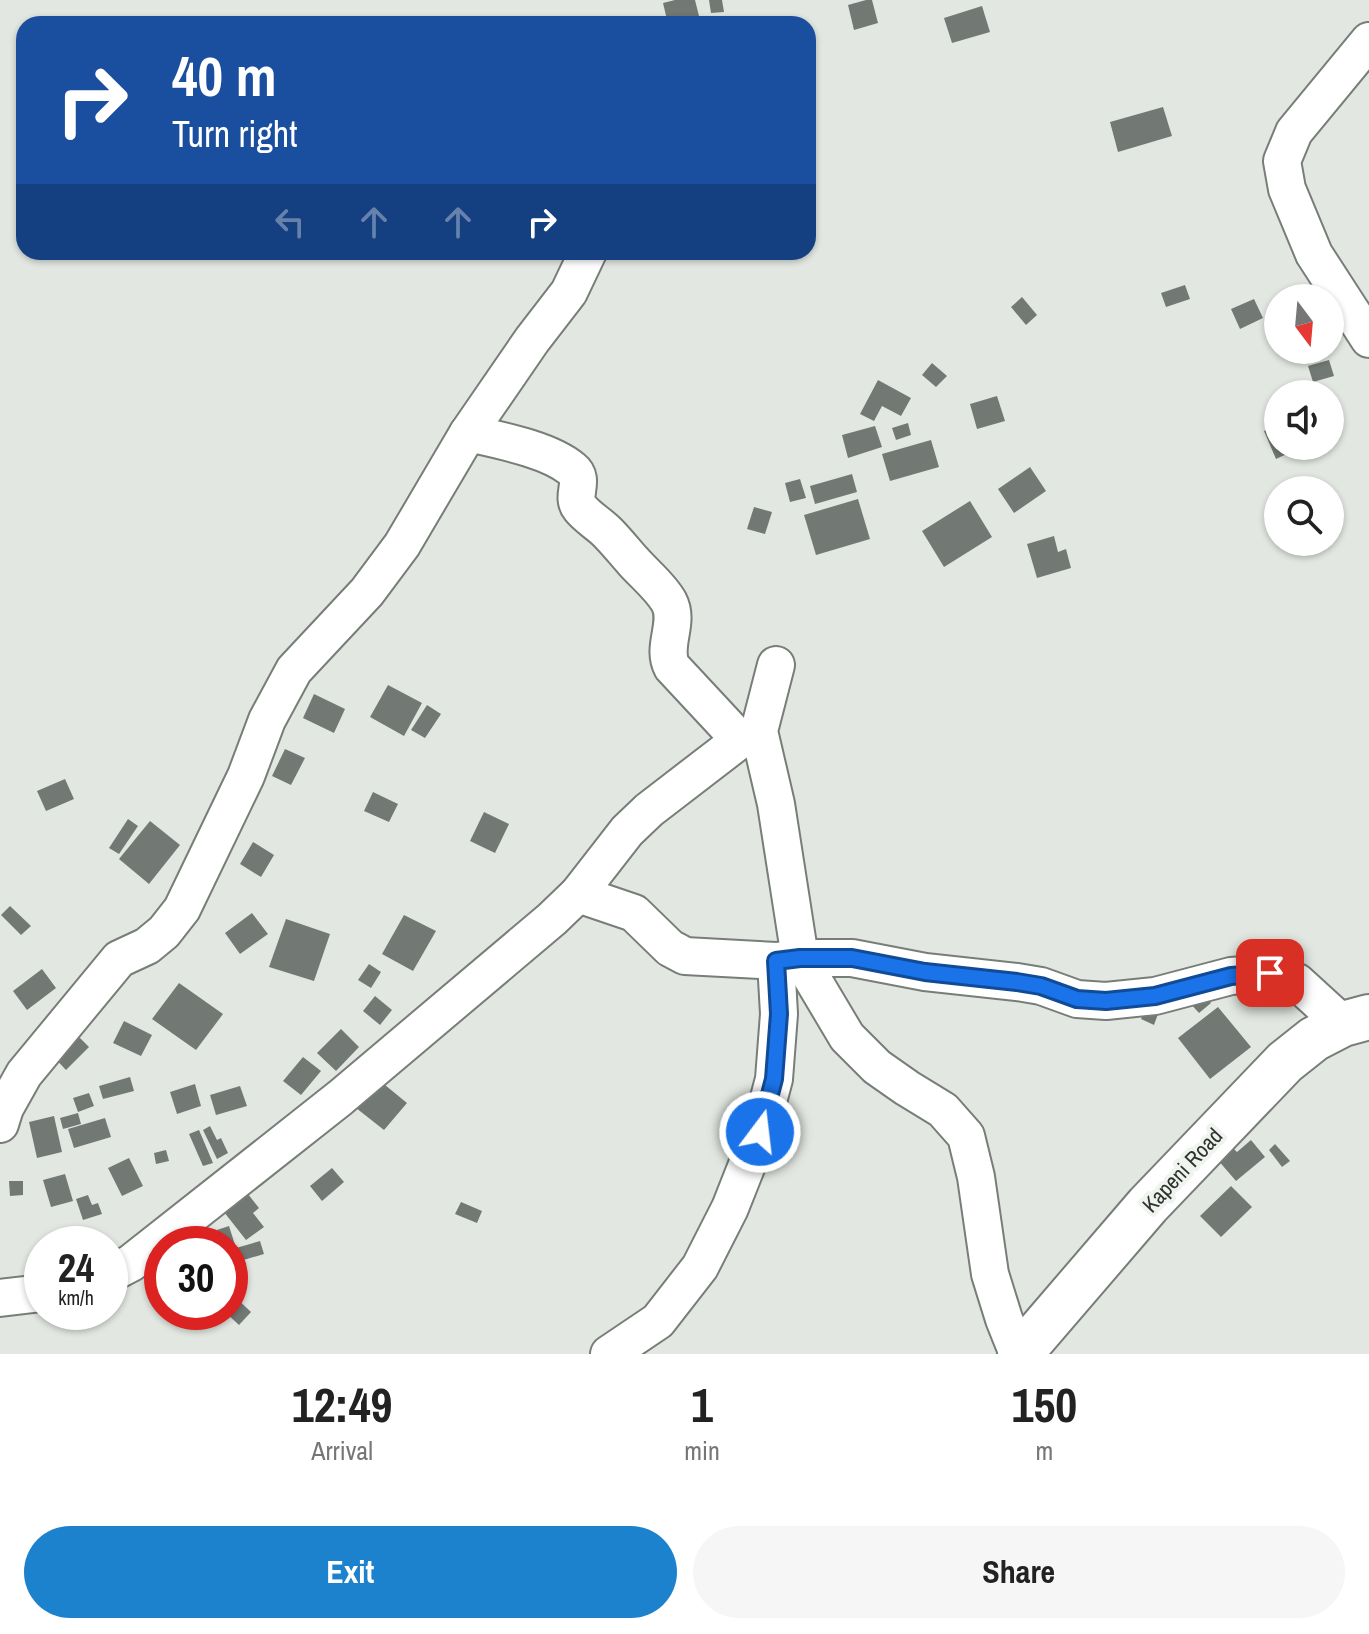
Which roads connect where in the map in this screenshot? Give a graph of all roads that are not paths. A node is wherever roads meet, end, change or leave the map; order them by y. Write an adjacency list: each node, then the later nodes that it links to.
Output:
1 (1369, 41): 3 (street)
2 (584, 260): 4 (street)
3 (1369, 339)
4 (468, 433): 6 (street); 10 (street)
5 (776, 665): 6 (street)
6 (750, 735): 7 (street); 8 (street)
7 (578, 894): 8 (street); 11 (street)
8 (788, 959): 9 (street); 14 (street); 15 (street)
9 (1356, 1020): 15 (main road, Kapeni Road)
10 (0, 1124)
11 (128, 1265)
12 (24, 1295): 13 (street)
13 (0, 1298)
14 (609, 1354)
15 (1019, 1354)

